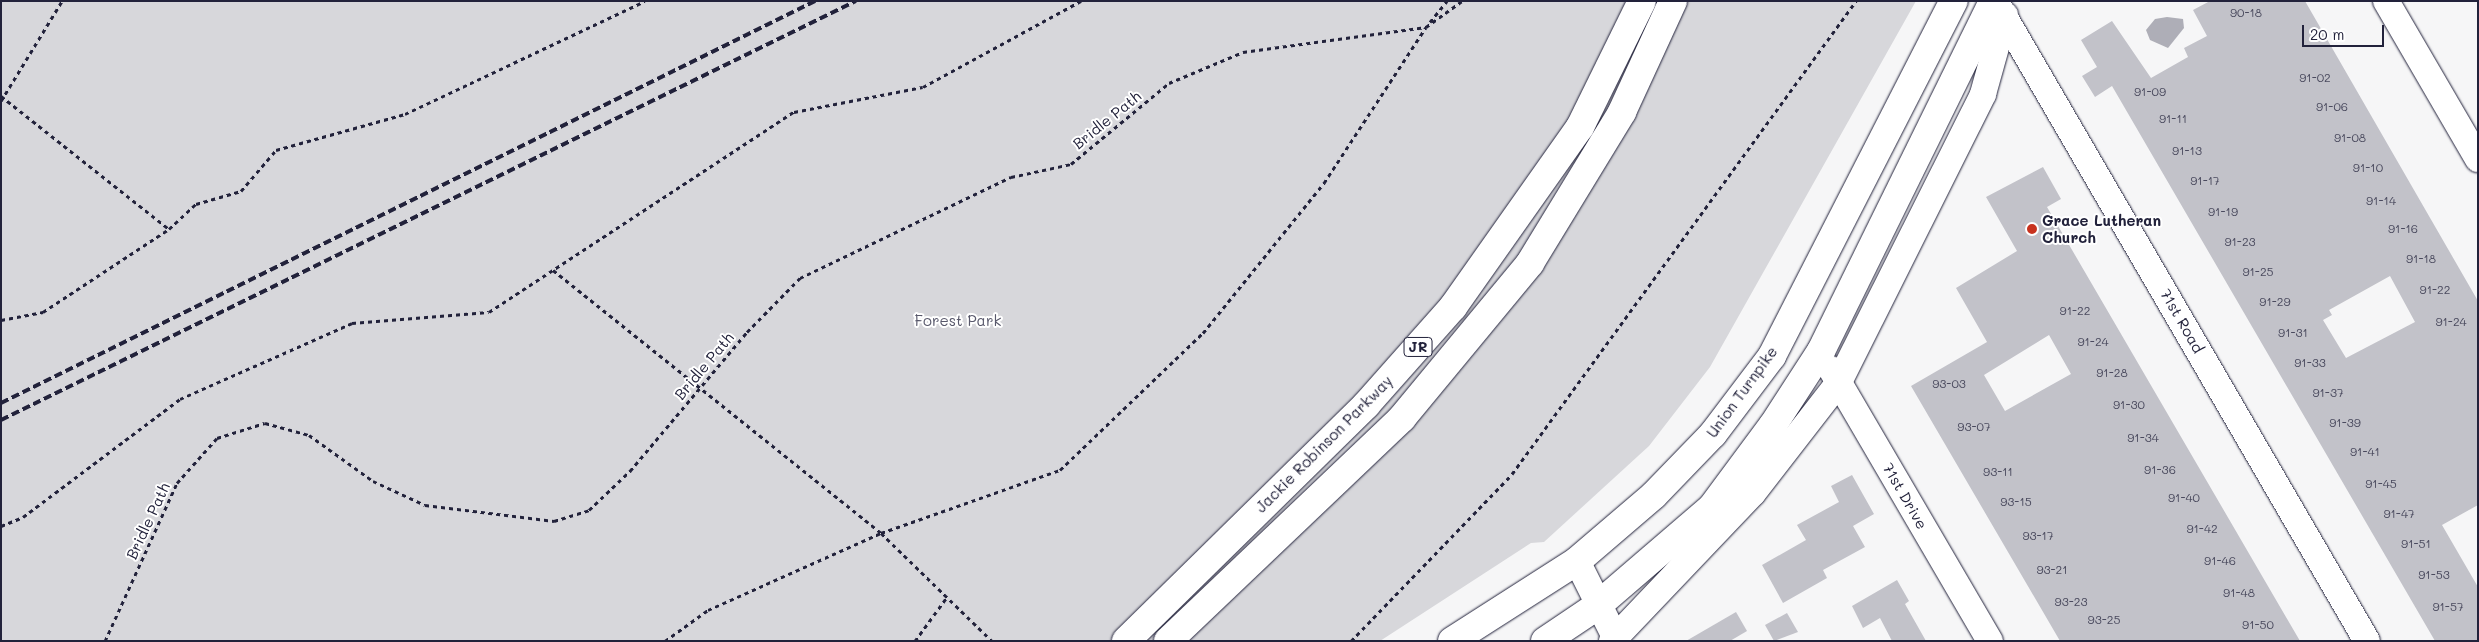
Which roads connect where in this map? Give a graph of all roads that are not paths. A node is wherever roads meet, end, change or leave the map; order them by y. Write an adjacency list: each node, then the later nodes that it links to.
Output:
1 (1642, 1): 12 (main road, Jackie Robinson Parkway / JR)
2 (1673, 1): 13 (main road, JR)
3 (1954, 1): 9 (main road, Union Turnpike)
4 (2386, 1): 6 (street)
5 (1998, 6): 7 (main road); 8 (street); 17 (street, 71st Road)
6 (2478, 159)
7 (1821, 351): 8 (street, 71st Drive); 10 (main road)
8 (1839, 382): 11 (street); 16 (street, 71st Drive)
9 (1577, 561): 10 (street); 14 (main road, Union Turnpike)
10 (1597, 606): 11 (street); 15 (main road)
11 (1615, 640)
12 (1126, 641)
13 (1168, 641)
14 (1452, 641)
15 (1545, 641)
16 (1990, 641)
17 (2367, 641)

